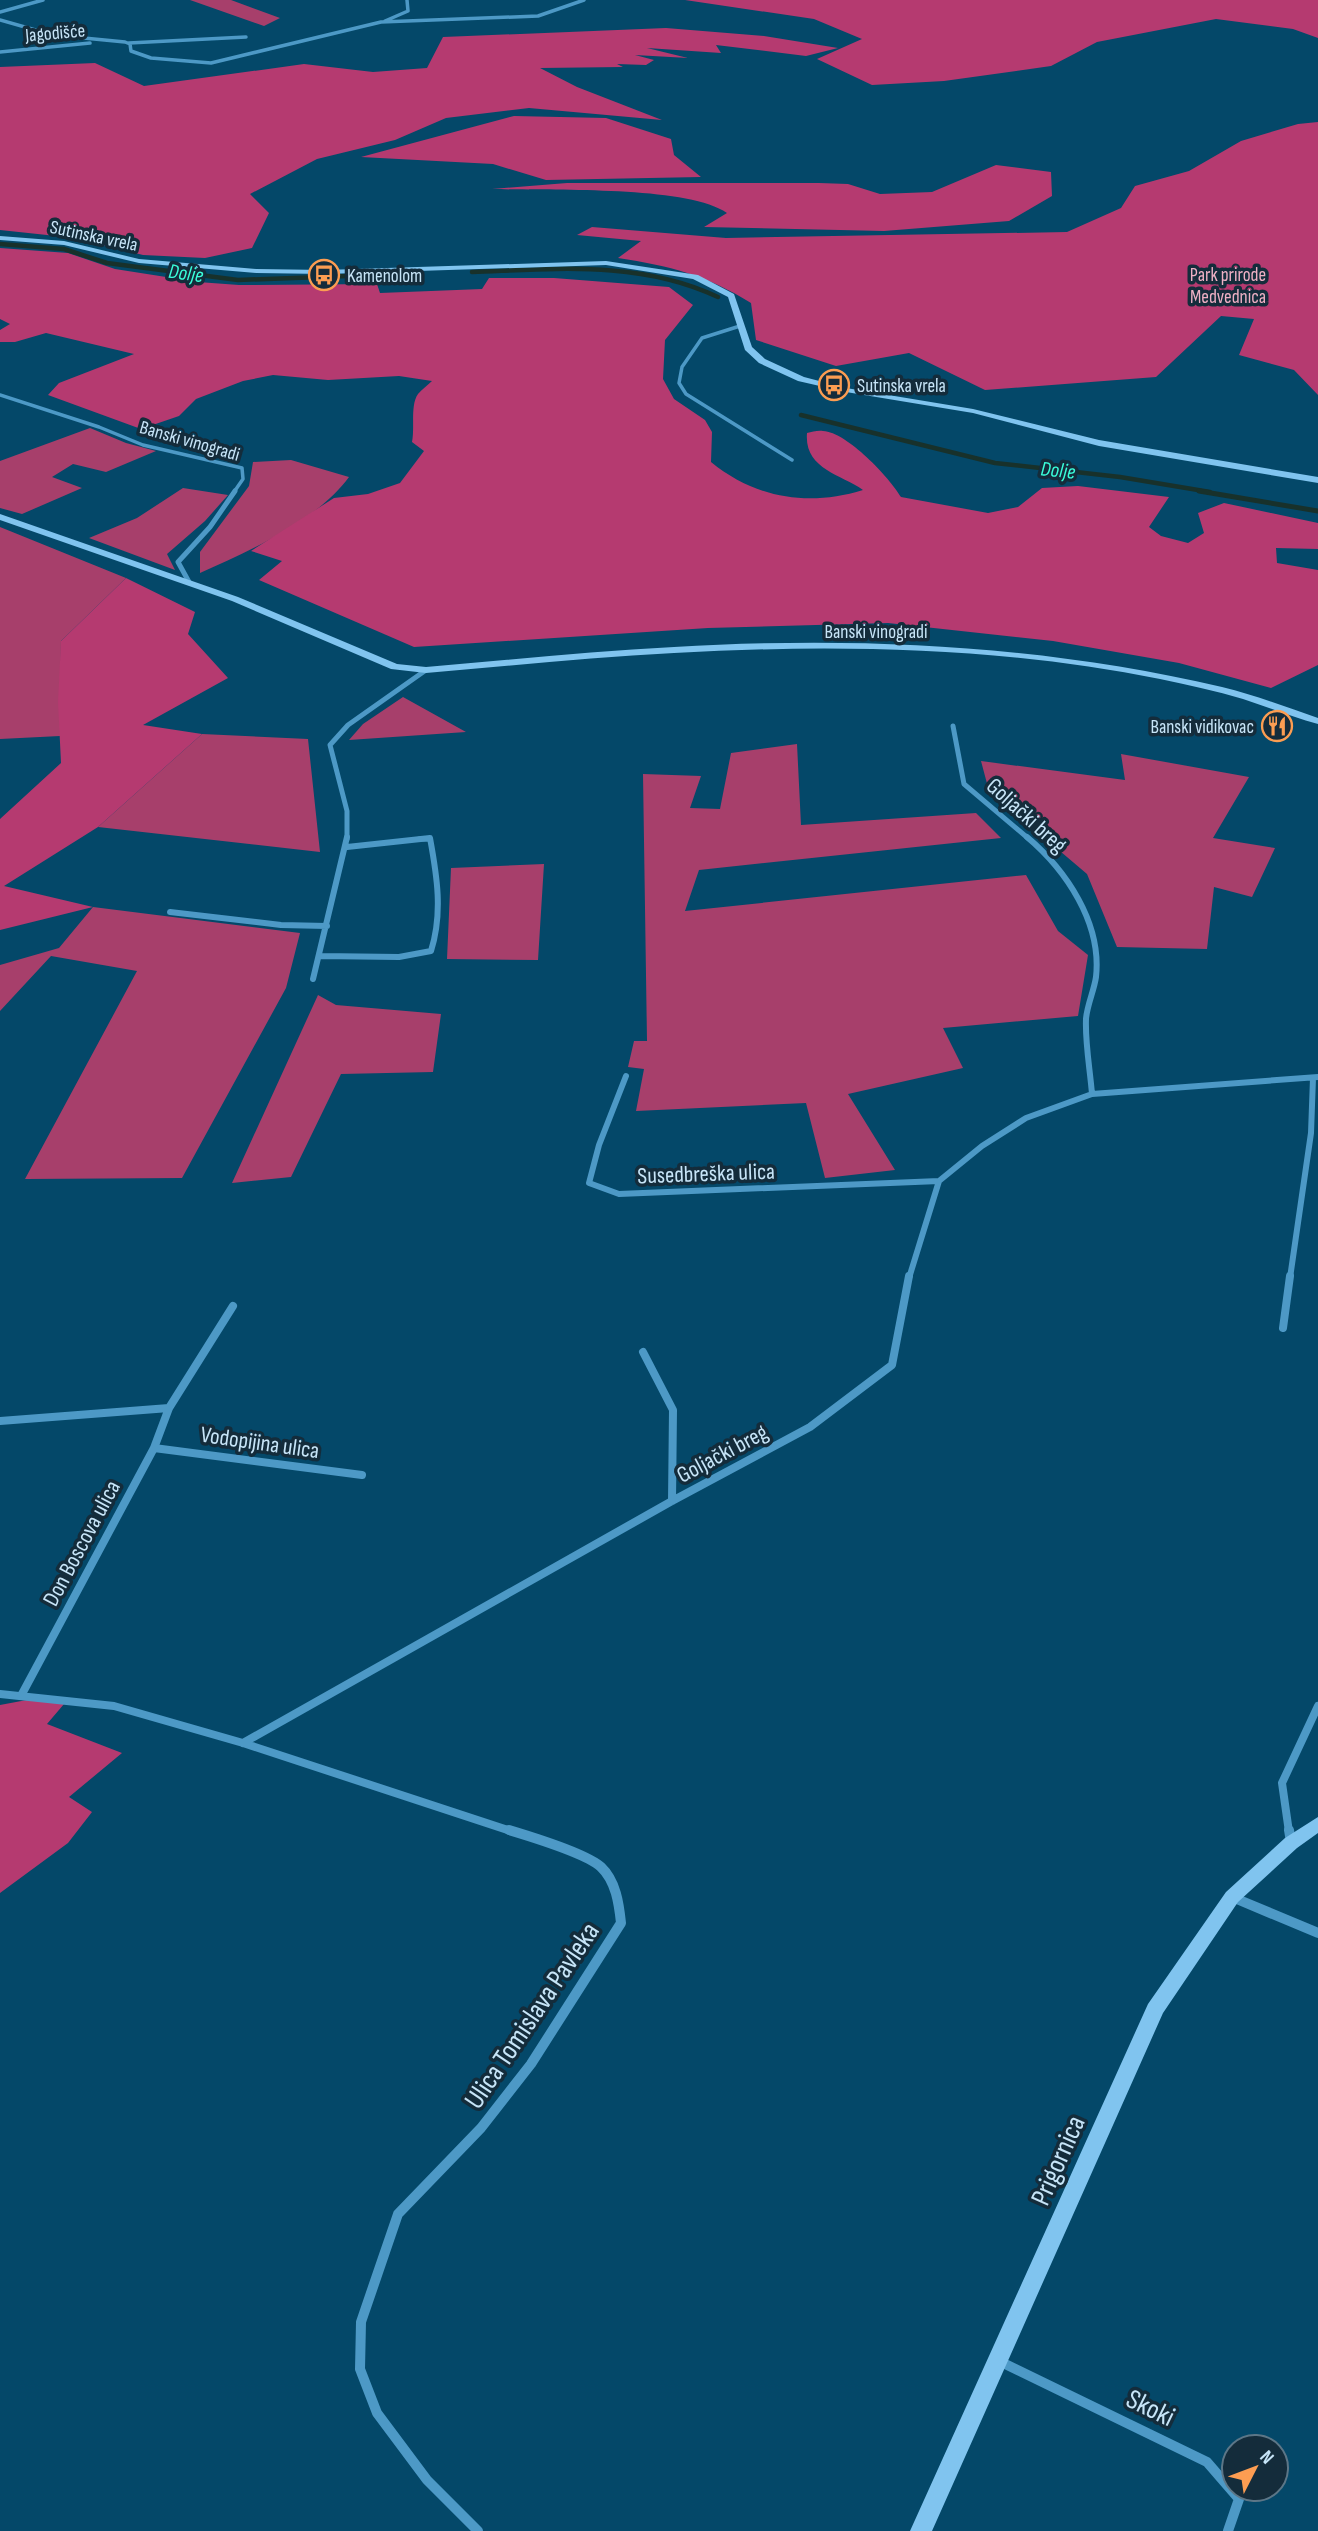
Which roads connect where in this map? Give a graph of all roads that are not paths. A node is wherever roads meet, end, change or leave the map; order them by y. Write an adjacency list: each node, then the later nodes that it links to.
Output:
1 (43, 0): 4 (street)
2 (407, 0): 6 (street)
3 (584, 0): 6 (street)
4 (0, 12)
5 (0, 20): 8 (street)
6 (381, 22): 9 (street)
7 (246, 37): 9 (street)
8 (113, 41): 9 (street); 10 (street, Jagodišće)
9 (129, 43)
10 (0, 52)
11 (0, 238): 12 (street, Sutinska vrela)
12 (740, 326): 14 (street); 15 (street, Sutinska vrela)
13 (0, 395): 17 (street, Banski vinogradi)
14 (792, 460)
15 (1318, 480)
16 (0, 517): 17 (street, Banski vinogradi)
17 (189, 582): 18 (street, Banski vinogradi)
18 (426, 670): 19 (street, Banski vinogradi); 21 (street)
19 (1318, 721)
20 (953, 726): 28 (street, Goljački breg)
21 (347, 847): 23 (street); 24 (street)
22 (170, 912): 23 (street)
23 (327, 926): 24 (street)
24 (320, 956): 25 (street)
25 (313, 979)
26 (626, 1076): 29 (street, Susedbreška ulica)
27 (1316, 1077): 28 (street); 31 (street)
28 (1092, 1094): 29 (street)
29 (939, 1181): 37 (street, Goljački breg)
30 (233, 1307): 33 (street, Don Boscova ulica)
31 (1283, 1328)
32 (643, 1352): 37 (street)
33 (169, 1408): 34 (street); 35 (street, Don Boscova ulica)
34 (0, 1421)
35 (154, 1447): 36 (street, Vodopijina ulica); 39 (street, Don Boscova ulica)
36 (362, 1475)
37 (672, 1501): 41 (street, Goljački breg)
38 (0, 1694): 39 (street, Ulica Tomislava Pavleka)
39 (22, 1694): 41 (street, Ulica Tomislava Pavleka)
40 (1318, 1706): 43 (street)
41 (243, 1743): 47 (street, Ulica Tomislava Pavleka)
42 (1318, 1825): 43 (street, Prigornica)
43 (1291, 1843): 44 (street, Prigornica)
44 (1232, 1897): 45 (street); 46 (street, Prigornica)
45 (1318, 1933)
46 (999, 2361): 48 (street, Prigornica); 49 (street, Skoki)
47 (478, 2531)
48 (921, 2531)
49 (1228, 2531)

